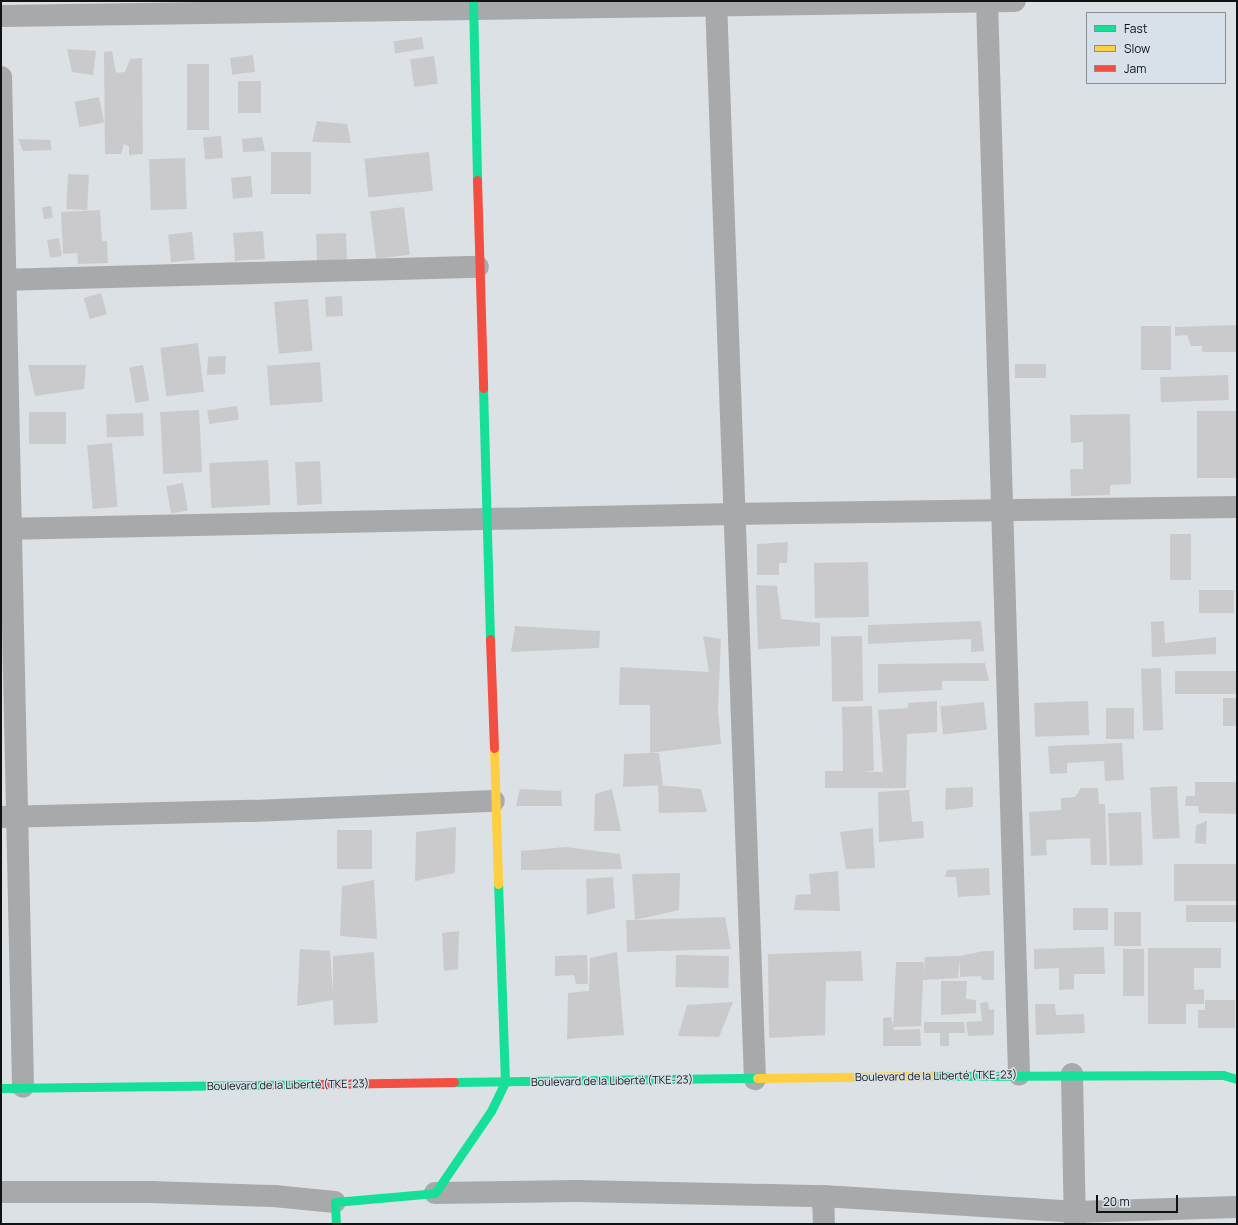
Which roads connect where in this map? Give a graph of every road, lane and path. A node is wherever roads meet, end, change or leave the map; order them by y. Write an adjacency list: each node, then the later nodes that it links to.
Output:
1 (1015, 1): 2 (street)
2 (987, 2): 3 (street); 11 (street)
3 (716, 4): 4 (street); 12 (street)
4 (473, 5): 5 (street); 8 (street)
5 (233, 6): 6 (street)
6 (1, 16)
7 (1, 77): 9 (street)
8 (478, 266): 9 (street); 13 (street)
9 (3, 280): 14 (street)
10 (1237, 507): 11 (street)
11 (1003, 512): 12 (street); 19 (street)
12 (734, 514): 13 (street); 21 (street)
13 (486, 519): 14 (street); 15 (street)
14 (6, 529): 16 (street)
15 (494, 801): 16 (street); 23 (street)
16 (9, 817): 24 (street)
17 (1237, 1069): 20 (street, Boulevard de la Liberté (TKE-23))
18 (1072, 1074): 19 (street, Boulevard de la Liberté (TKE-23)); 20 (street, Boulevard de la Liberté (TKE-23)); 31 (street)
19 (1019, 1075): 21 (street, Boulevard de la Liberté (TKE-23))
20 (1223, 1075): 22 (street, Boulevard de la Liberté (TKE-23))
21 (755, 1079): 23 (street, Boulevard de la Liberté (TKE-23))
22 (1237, 1079)
23 (505, 1082): 24 (street, Boulevard de la Liberté (TKE-23)); 27 (street)
24 (23, 1087): 25 (street, Boulevard de la Liberté (TKE-23))
25 (1, 1088)
26 (1, 1192): 29 (street)
27 (435, 1193): 28 (street); 29 (street)
28 (823, 1196): 31 (street); 33 (street)
29 (335, 1202): 32 (street)
30 (1237, 1207): 31 (street)
31 (1075, 1218)
32 (336, 1224)
33 (824, 1224)

